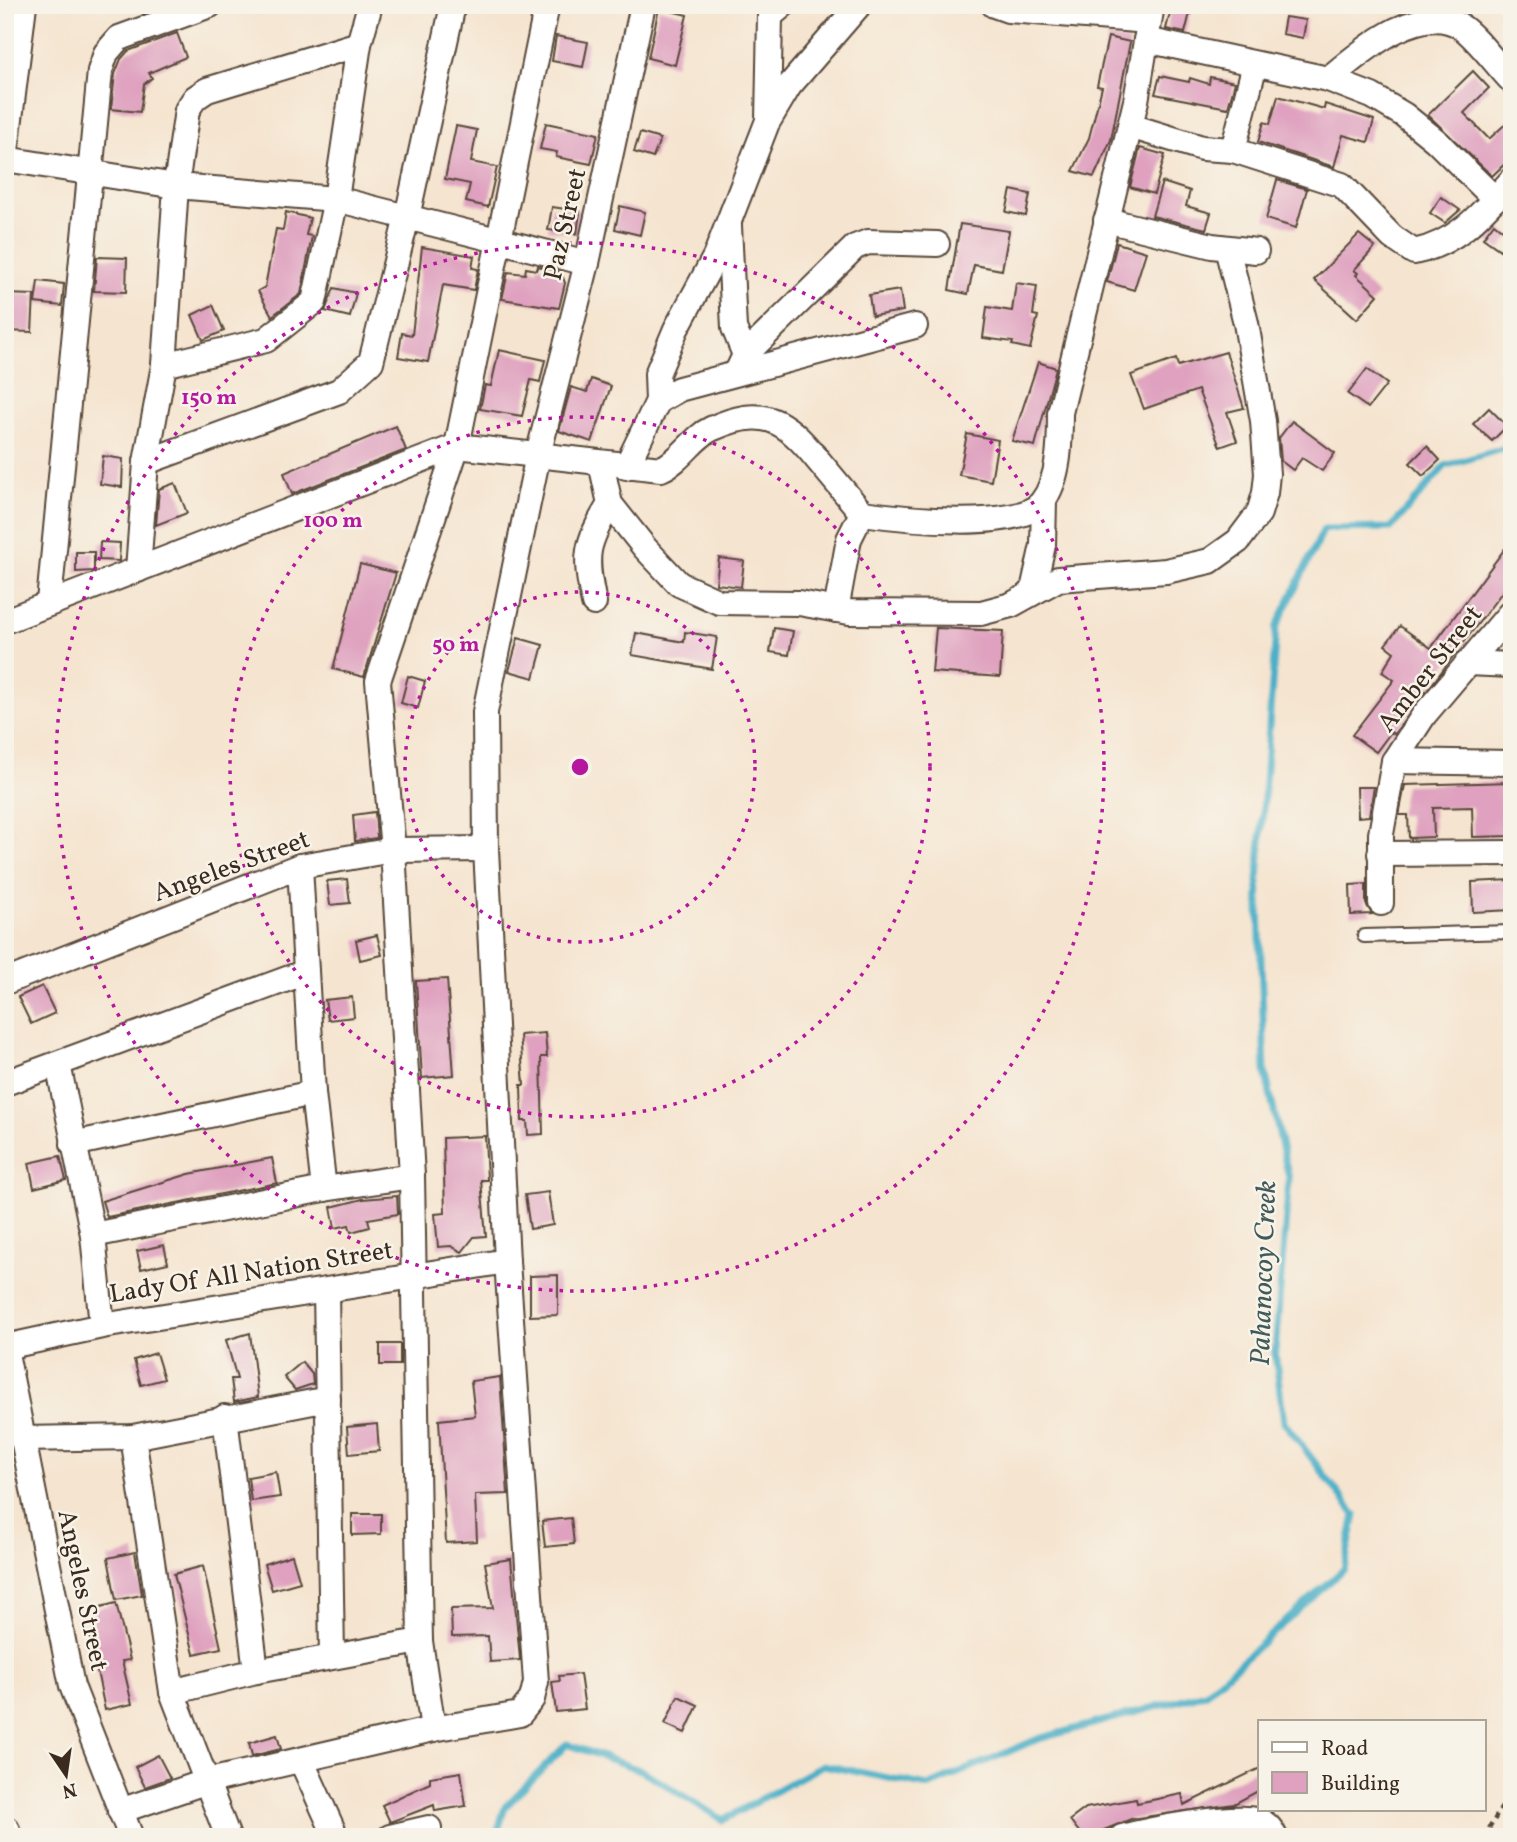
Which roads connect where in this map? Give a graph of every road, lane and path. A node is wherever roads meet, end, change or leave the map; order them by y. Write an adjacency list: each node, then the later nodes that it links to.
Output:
1 (24, 5): 18 (street)
2 (210, 5): 19 (street)
3 (370, 5): 11 (street)
4 (453, 5): 24 (street)
5 (547, 5): 27 (street)
6 (643, 5): 31 (street, Paz Street)
7 (859, 5): 15 (street)
8 (994, 5): 10 (street)
9 (774, 9): 15 (street)
10 (1149, 22): 12 (street); 16 (street)
11 (359, 44): 21 (street); 22 (street)
12 (1255, 64): 13 (street); 17 (street)
13 (1328, 79): 14 (street); 23 (street)
14 (1512, 81)
15 (768, 123): 26 (street)
16 (1130, 126): 17 (street); 25 (street)
17 (1233, 150): 23 (street)
18 (5, 159): 19 (street)
19 (91, 172): 21 (street); 46 (street)
20 (1512, 180): 23 (street)
21 (176, 186): 22 (street); 34 (street)
22 (336, 199): 24 (street); 34 (street)
23 (1495, 199)
24 (407, 217): 27 (street); 38 (street)
25 (1106, 220): 29 (street); 41 (street)
26 (729, 223): 33 (street); 35 (street)
27 (498, 240): 31 (street); 36 (street)
28 (937, 244): 33 (street)
29 (1227, 248): 30 (street); 45 (street)
30 (1256, 251)
31 (587, 262): 37 (street, Paz Street)
32 (915, 326): 33 (street)
33 (741, 364): 35 (street)
34 (164, 365): 38 (street)
35 (658, 401): 40 (street)
36 (457, 446): 37 (street); 44 (street); 55 (street)
37 (538, 454): 39 (street); 56 (street, Paz Street)
38 (146, 462): 44 (street)
39 (601, 463): 40 (street); 42 (street)
40 (626, 467): 43 (street)
41 (1044, 501): 43 (street); 45 (street)
42 (610, 504): 47 (street); 48 (street)
43 (862, 513): 48 (street)
44 (138, 570): 46 (street)
45 (1033, 590): 48 (street)
46 (49, 602): 50 (street)
47 (594, 603)
48 (836, 610)
49 (1512, 611): 51 (street, Amber Street)
50 (5, 621)
51 (1467, 663): 52 (street); 53 (street, Amber Street)
52 (1512, 665)
53 (1394, 761): 54 (street); 58 (street)
54 (1512, 762)
55 (393, 849): 56 (street, Angeles Street); 59 (street, Angeles Street); 69 (street)
56 (486, 849): 72 (street, Paz Street)
57 (1512, 853): 58 (street)
58 (1380, 854): 60 (street)
59 (300, 866): 63 (street); 64 (street, Angeles Street)
60 (1381, 903)
61 (1512, 932): 62 (lane)
62 (1364, 936)
63 (306, 972): 65 (street); 67 (street)
64 (5, 982)
65 (58, 1064): 66 (street); 68 (street)
66 (5, 1083)
67 (313, 1093): 68 (street); 70 (street)
68 (73, 1144): 71 (street)
69 (412, 1176): 70 (street); 73 (street)
70 (324, 1189): 71 (street)
71 (93, 1235): 75 (street)
72 (508, 1261): 73 (street, Lady Of All Nation Street); 85 (street, Paz Street)
73 (416, 1274): 74 (street, Lady Of All Nation Street); 81 (street)
74 (326, 1291): 75 (street, Lady Of All Nation Street); 77 (street)
75 (102, 1326): 76 (street, Lady Of All Nation Street)
76 (5, 1347): 80 (street, Angeles Street)
77 (328, 1399): 78 (street); 82 (street)
78 (225, 1418): 79 (street); 83 (street)
79 (133, 1437): 80 (street); 84 (street)
80 (22, 1439): 89 (street, Angeles Street)
81 (420, 1641): 82 (street); 85 (street)
82 (332, 1656): 83 (street)
83 (256, 1671): 84 (street)
84 (172, 1692): 87 (street)
85 (433, 1729): 86 (street)
86 (302, 1762): 87 (street); 95 (street)
87 (205, 1782): 89 (street); 94 (street)
88 (1512, 1790): 99 (path)
89 (120, 1811): 93 (street, Angeles Street)
90 (429, 1828): 96 (street)
91 (5, 1831): 92 (street)
92 (6, 1837)
93 (131, 1837)
94 (228, 1837)
95 (336, 1837)
96 (390, 1837)
97 (1122, 1837): 98 (street)
98 (1275, 1837)
99 (1484, 1837)

